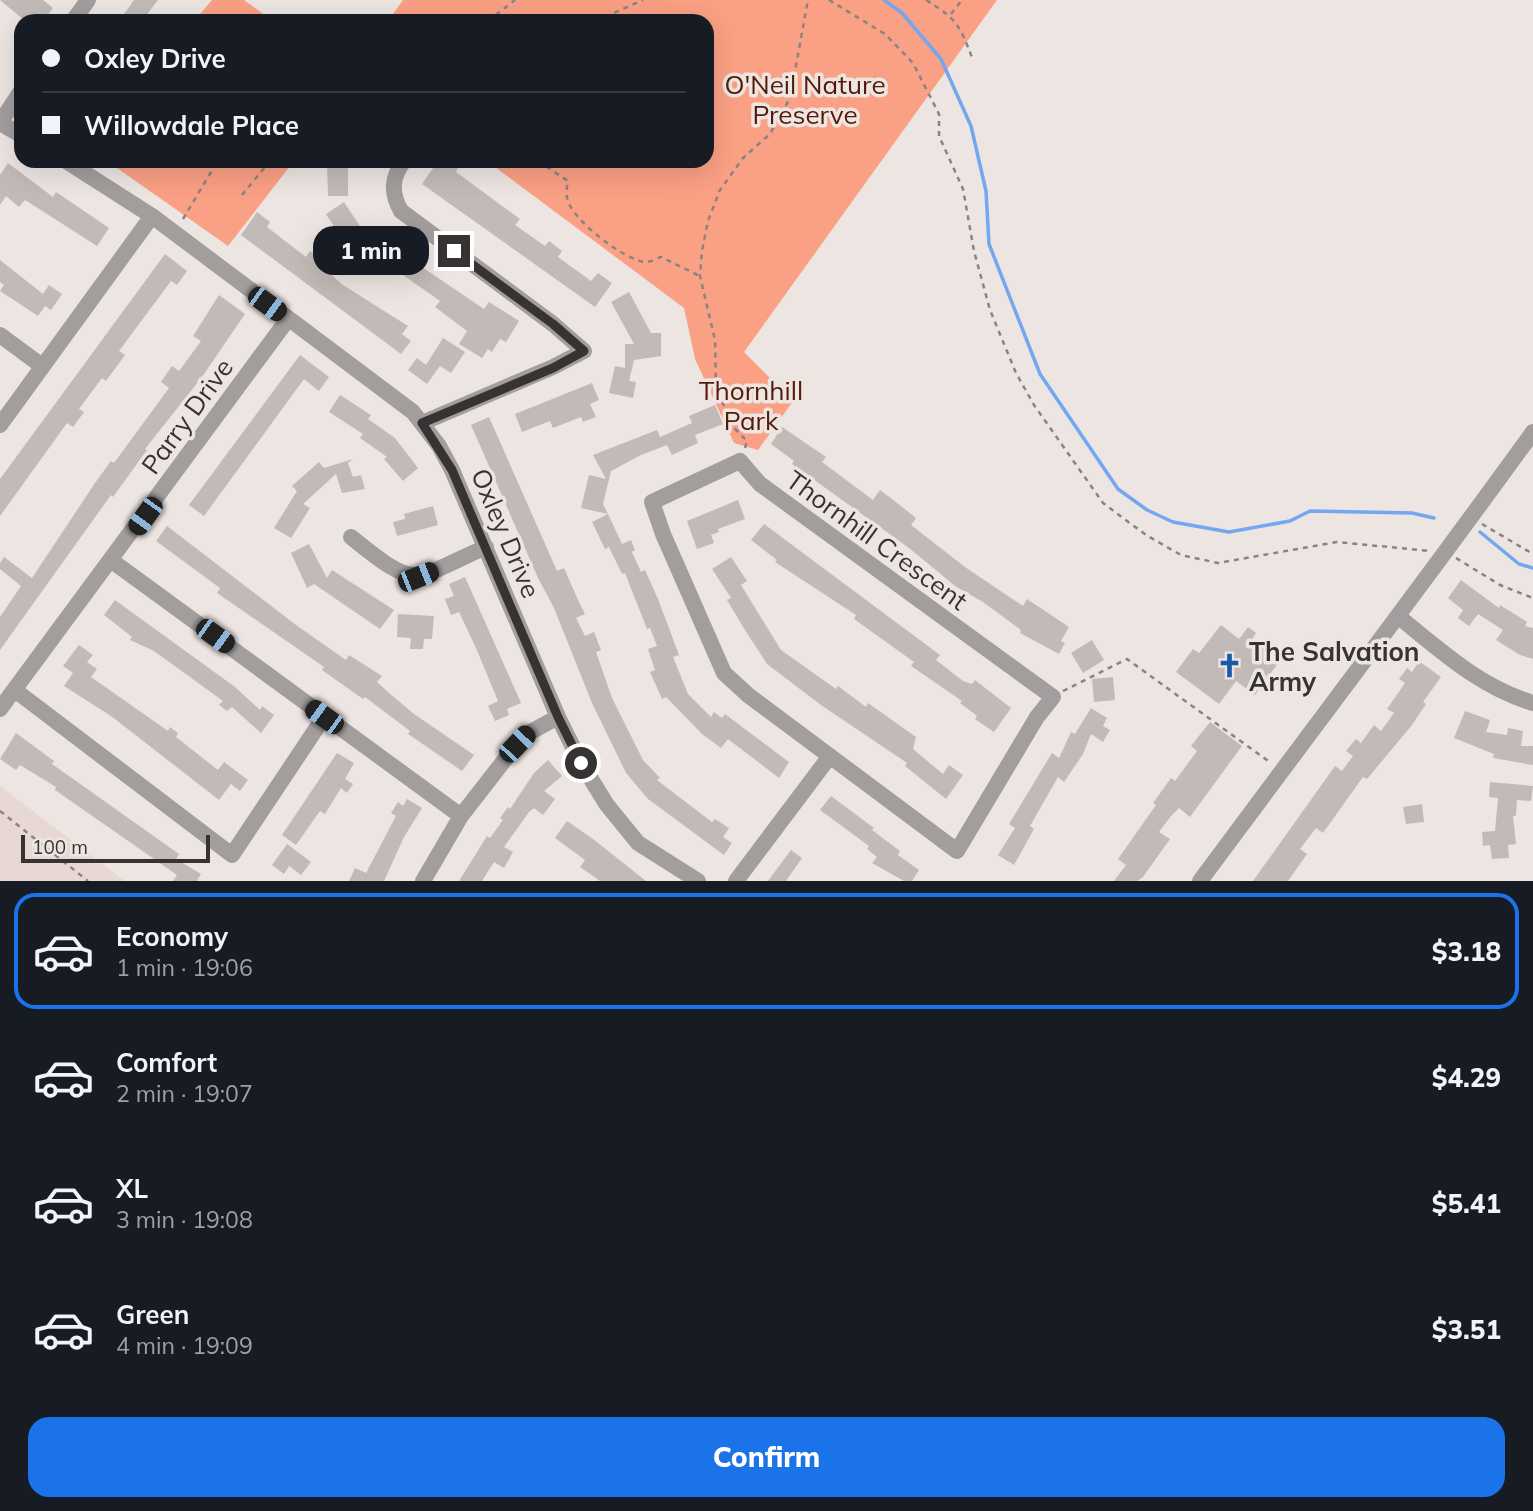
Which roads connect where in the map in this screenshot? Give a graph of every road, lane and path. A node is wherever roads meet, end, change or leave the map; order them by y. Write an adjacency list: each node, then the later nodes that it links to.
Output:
1 (88, 0): 8 (street)
2 (514, 0): 9 (path)
3 (643, 0): 10 (path)
4 (808, 0): 23 (path)
5 (829, 0): 34 (path)
6 (926, 0): 11 (path)
7 (962, 0): 11 (path)
8 (77, 14)
9 (497, 14)
10 (612, 14)
11 (950, 14): 12 (path)
12 (973, 60)
13 (14, 101): 14 (street)
14 (0, 123)
15 (77, 168): 21 (street, Oxley Drive)
16 (213, 168): 22 (path)
17 (264, 168): 20 (path)
18 (399, 168): 27 (street)
19 (548, 168): 23 (path)
20 (242, 195)
21 (152, 216): 24 (street, Oxley Drive); 26 (street)
22 (183, 219)
23 (700, 276): 30 (path)
24 (288, 319): 27 (street, Oxley Drive); 36 (street, Parry Drive)
25 (0, 335): 26 (street)
26 (42, 366): 28 (street)
27 (422, 423): 33 (street, Oxley Drive)
28 (0, 425)
29 (1533, 432): 31 (street)
30 (740, 461): 40 (street, Thornhill Crescent); 45 (street)
31 (1469, 520): 34 (street); 35 (path)
32 (351, 537): 33 (street)
33 (486, 547): 44 (street, Oxley Drive)
34 (1446, 552): 37 (path); 38 (street)
35 (1533, 554)
36 (112, 561): 39 (street, Parry Drive); 43 (street)
37 (1533, 598)
38 (1399, 617): 41 (street); 46 (street)
39 (16, 691): 42 (street, Parry Drive); 43 (street)
40 (1054, 697): 45 (street); 46 (path)
41 (1533, 703)
42 (0, 709)
43 (324, 717): 48 (street)
44 (558, 717): 48 (street); 51 (street, Oxley Drive)
45 (830, 756): 52 (street)
46 (1282, 771): 53 (street)
47 (0, 811): 49 (path)
48 (461, 816): 50 (street)
49 (88, 881)
50 (423, 881)
51 (698, 881)
52 (736, 881)
53 (1200, 881)

